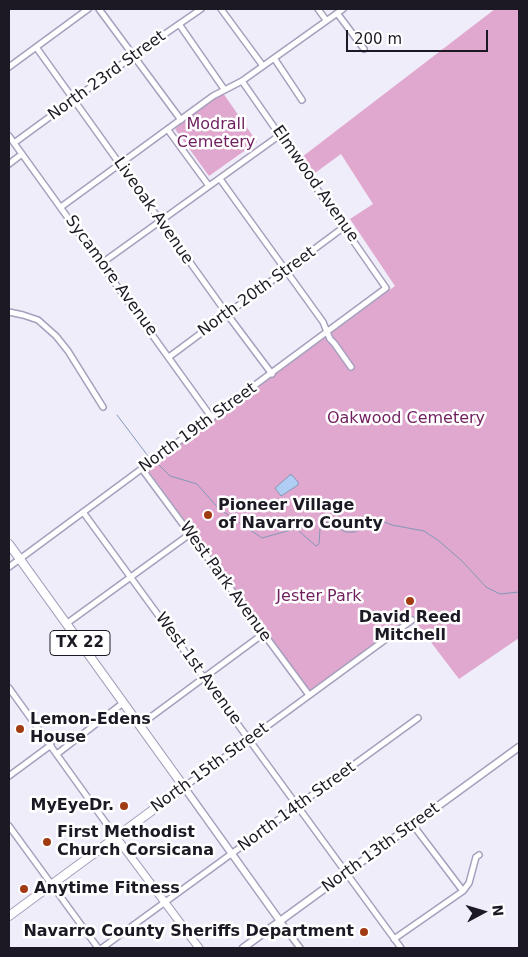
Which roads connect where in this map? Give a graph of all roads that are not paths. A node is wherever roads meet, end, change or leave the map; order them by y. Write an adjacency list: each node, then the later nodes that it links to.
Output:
1 (88, 9): 10 (street)
2 (99, 9): 12 (street)
3 (201, 9): 9 (street, North 23rd Street)
4 (221, 9): 14 (street)
5 (318, 9): 8 (street)
6 (342, 9): 7 (street)
7 (337, 13): 8 (street); 11 (street)
8 (326, 20): 13 (street)
9 (179, 24): 12 (street, North 23rd Street); 17 (street)
10 (36, 48): 15 (street); 18 (street, Liveoak Avenue)
11 (364, 49)
12 (133, 56): 18 (street, North 23rd Street); 20 (street)
13 (274, 58): 14 (street); 19 (street)
14 (263, 66): 16 (street)
15 (9, 67)
16 (242, 81): 17 (street); 22 (street, Elmwood Avenue)
17 (224, 90): 20 (street)
18 (75, 99): 24 (street, North 23rd Street); 27 (street, Liveoak Avenue)
19 (302, 100)
20 (181, 120): 21 (street)
21 (168, 130): 27 (street); 29 (street)
22 (280, 135): 28 (street); 32 (street, Elmwood Avenue)
23 (9, 136): 24 (street, Sycamore Avenue)
24 (14, 143): 25 (street, Sycamore Avenue)
25 (22, 154): 26 (street); 30 (street, Sycamore Avenue)
26 (9, 164)
27 (120, 164): 30 (street); 31 (street, Liveoak Avenue)
28 (220, 179): 29 (street); 34 (street)
29 (209, 186): 31 (street)
30 (61, 207): 33 (street, Sycamore Avenue)
31 (160, 221): 33 (street); 37 (street, Liveoak Avenue)
32 (344, 228): 34 (street, North 20th Street); 35 (street, Elmwood Avenue)
33 (102, 263): 39 (street, Sycamore Avenue)
34 (285, 271): 37 (street, North 20th Street); 38 (street)
35 (386, 288): 38 (street, North 19th Street)
36 (9, 312): 42 (street)
37 (227, 314): 39 (street, North 20th Street); 41 (street, Liveoak Avenue)
38 (327, 333): 40 (street); 41 (street, North 19th Street)
39 (169, 357): 43 (street, Sycamore Avenue)
40 (351, 367)
41 (272, 374): 43 (street, North 19th Street)
42 (103, 407)
43 (212, 418): 44 (street, North 19th Street)
44 (142, 469): 45 (street, North 19th Street); 46 (street, West Park Avenue)
45 (83, 512): 48 (street, North 19th Street); 50 (street, West 1st Avenue)
46 (190, 534): 50 (street); 53 (street, West Park Avenue)
47 (9, 544): 48 (main road, TX 22)
48 (19, 559): 49 (street, North 19th Street); 52 (main road, TX 22)
49 (9, 567)
50 (131, 577): 52 (street); 54 (street, West 1st Avenue)
51 (412, 620): 56 (street, North 15th Street)
52 (66, 624): 57 (main road, TX 22)
53 (263, 634): 54 (street); 56 (street, West Park Avenue)
54 (204, 678): 59 (street); 60 (street, West 1st Avenue)
55 (9, 688): 61 (street)
56 (309, 695): 60 (street, North 15th Street)
57 (123, 702): 59 (main road, TX 22); 63 (street)
58 (418, 718): 66 (street, North 14th Street)
59 (140, 725): 65 (main road, TX 22)
60 (249, 740): 65 (street, North 15th Street); 66 (street, West 1st Avenue)
61 (51, 745): 63 (street); 64 (street)
62 (519, 747): 67 (street, North 13th Street)
63 (57, 754): 69 (street)
64 (9, 776)
65 (184, 787): 69 (main road, North 15th Street); 70 (street)
66 (297, 806): 70 (street, North 14th Street); 72 (street, West 1st Avenue)
67 (413, 825): 72 (street, North 13th Street); 74 (street)
68 (9, 826): 73 (street)
69 (116, 838): 73 (main road, North 15th Street); 75 (main road)
70 (232, 854): 75 (street, North 14th Street); 77 (street)
71 (479, 855): 74 (street)
72 (346, 873): 77 (street, North 13th Street); 78 (street, West 1st Avenue)
73 (52, 885): 76 (main road, North 15th Street); 79 (street)
74 (463, 891): 78 (street)
75 (165, 902): 80 (street, North 14th Street); 81 (main road)
76 (9, 916)
77 (280, 921): 82 (street, North 13th Street); 83 (street)
78 (394, 939): 84 (street, West 1st Avenue)
79 (98, 948)
80 (102, 948)
81 (199, 948)
82 (243, 948)
83 (300, 948)
84 (401, 948)

